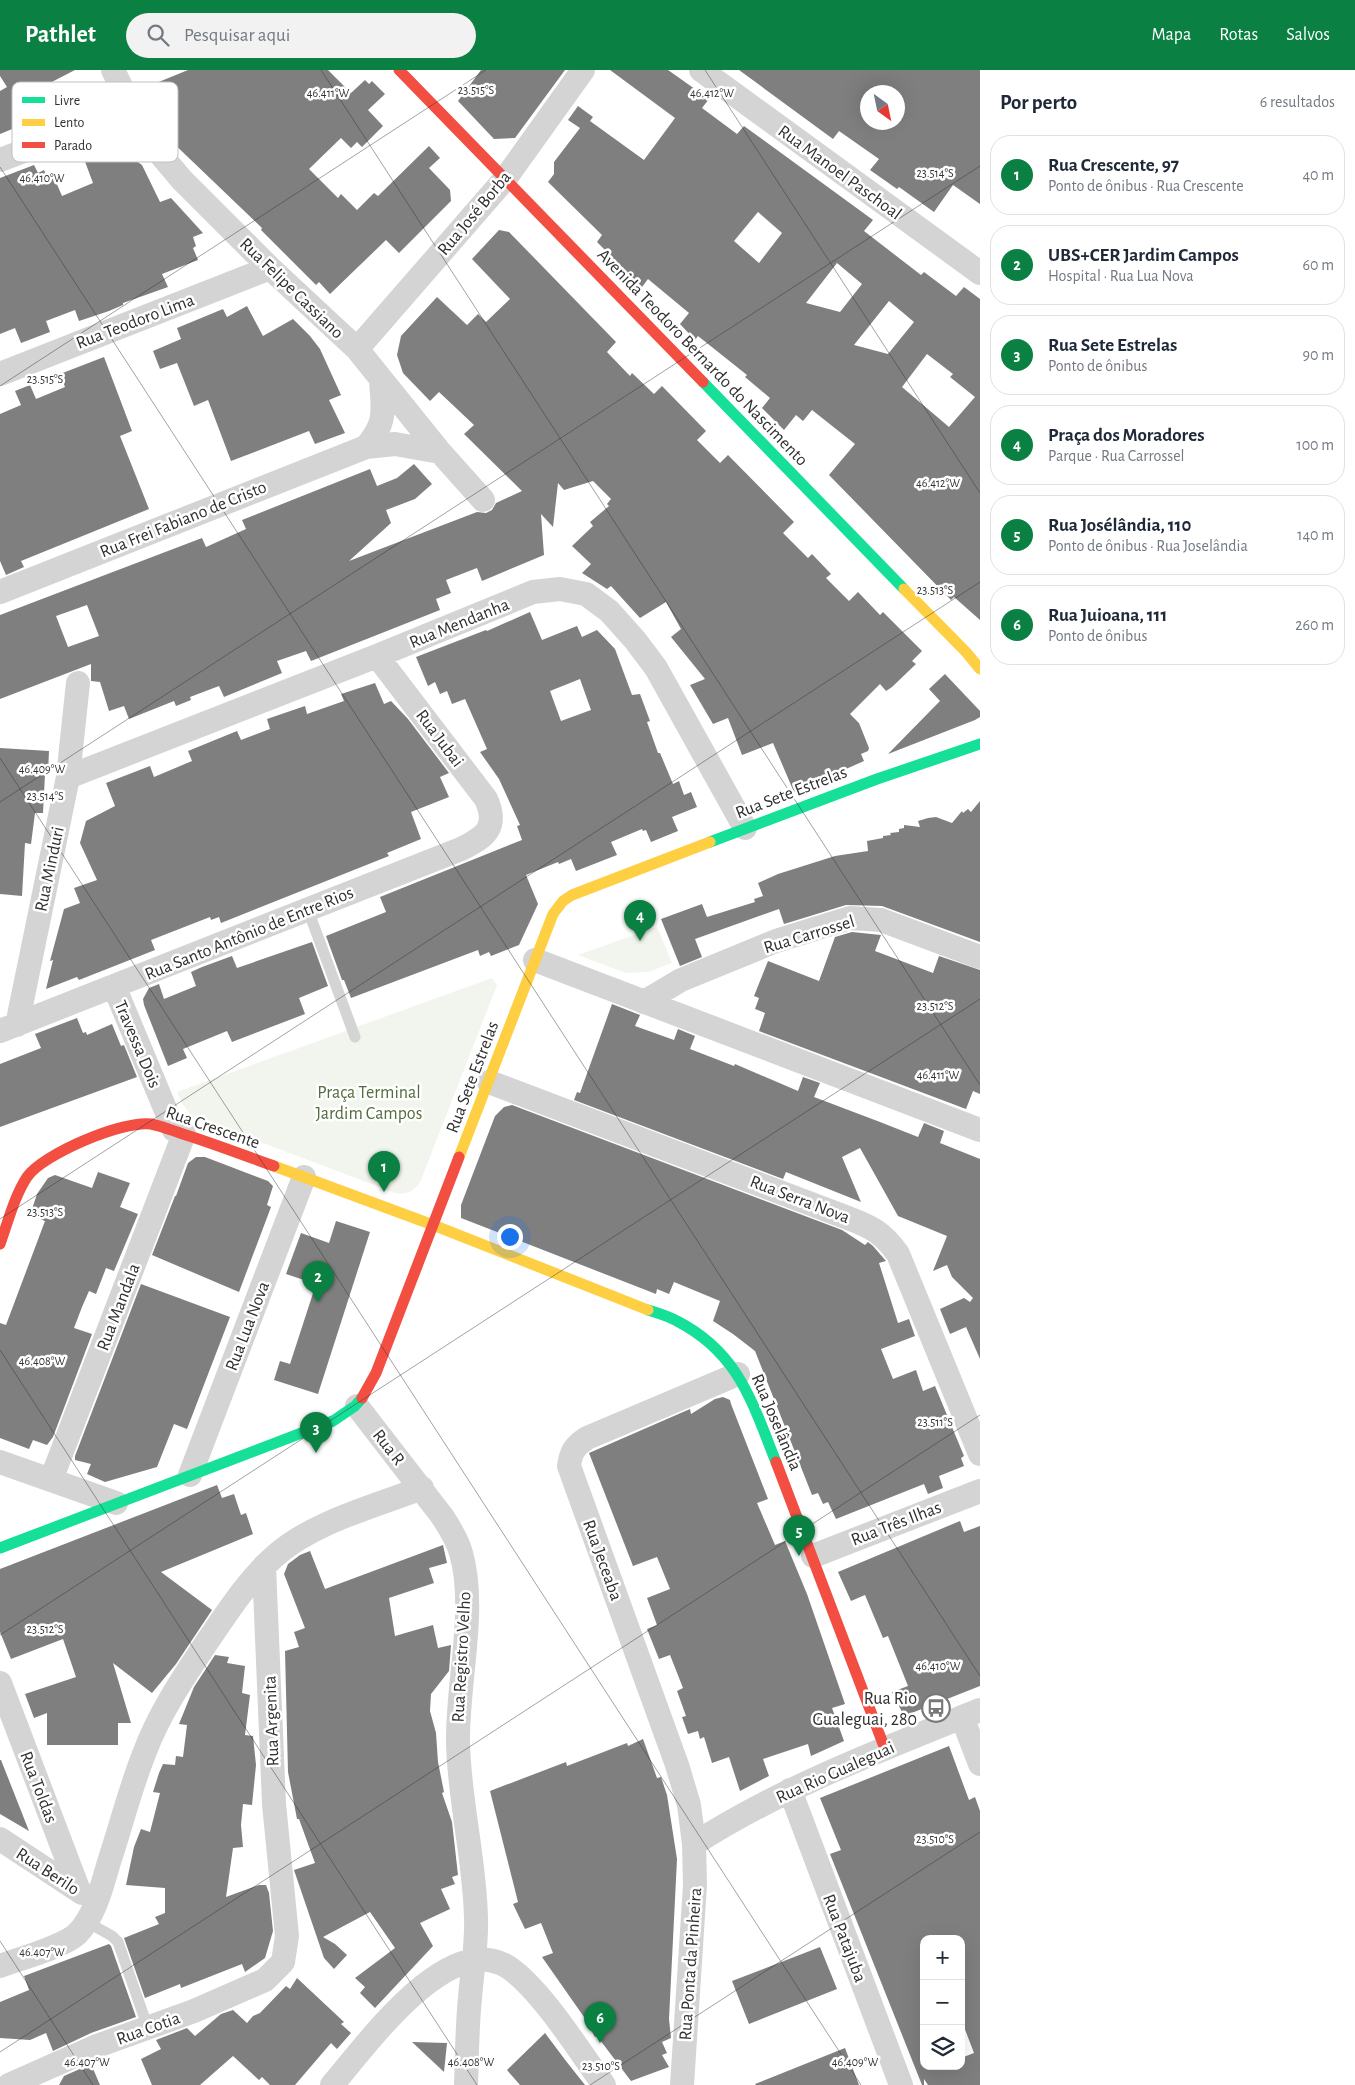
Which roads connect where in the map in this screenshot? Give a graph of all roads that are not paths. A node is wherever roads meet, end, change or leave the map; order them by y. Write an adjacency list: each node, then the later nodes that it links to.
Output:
1 (113, 70): 5 (street, Rua Felipe Cassiano)
2 (399, 70): 9 (street, Avenida Teodoro Bernardo do Nascimento)
3 (584, 70): 9 (street, Rua José Borba)
4 (701, 70): 11 (street, Rua Manoel Paschoal)
5 (119, 82)
6 (12, 155): 7 (street)
7 (0, 160)
8 (167, 162): 10 (street, Rua Felipe Cassiano)
9 (505, 179): 12 (street, Rua José Borba); 20 (street, Avenida Teodoro Bernardo do Nascimento)
10 (270, 268): 12 (street, Rua Felipe Cassiano); 13 (street, Rua Teodoro Lima)
11 (980, 273)
12 (357, 350): 14 (street, Rua Felipe Cassiano)
13 (0, 374)
14 (381, 380): 15 (street); 16 (street, Rua Felipe Cassiano)
15 (366, 447): 16 (street, Rua Frei Fabiano de Cristo); 18 (street, Rua Frei Fabiano de Cristo)
16 (440, 452): 17 (street, Rua Felipe Cassiano)
17 (483, 500)
18 (0, 592)
19 (377, 656): 23 (street, Rua Mendanha); 24 (street, Rua Jubai); 25 (street, Rua Mendanha)
20 (980, 669)
21 (78, 683): 23 (street, Rua Minduri)
22 (980, 744): 25 (street, Rua Sete Estrelas)
23 (68, 777): 31 (street, Rua Minduri)
24 (491, 824): 26 (street, Rua Santo Antônio de Entre Rios)
25 (745, 828): 28 (street, Rua Sete Estrelas)
26 (308, 910): 29 (street, Rua Santo Antônio de Entre Rios); 32 (lane)
27 (980, 957): 30 (street, Rua Carrossel)
28 (535, 960): 30 (street); 33 (street, Rua Sete Estrelas)
29 (114, 986): 31 (street, Rua Santo Antônio de Entre Rios); 35 (street, Travessa Dois)
30 (644, 1002): 34 (street)
31 (8, 1028)
32 (355, 1036)
33 (490, 1082): 37 (street, Rua Sete Estrelas); 41 (street, Rua Serra Nova)
34 (980, 1130)
35 (179, 1132): 36 (street, Rua Crescente); 38 (street, Rua Crescente); 44 (street, Rua Mandala)
36 (304, 1177): 37 (street, Rua Crescente); 43 (street, Rua Lua Nova)
37 (433, 1225): 39 (street, Rua Joselândia); 40 (street, Rua Sete Estrelas)
38 (0, 1244)
39 (738, 1374): 49 (street, Rua Joselândia); 57 (street, Rua Jeceaba)
40 (357, 1406): 43 (street, Rua Sete Estrelas); 45 (street, Rua R)
41 (980, 1454)
42 (0, 1462): 44 (street)
43 (190, 1475): 47 (street, Rua Sete Estrelas)
44 (51, 1480): 47 (street)
45 (422, 1488): 50 (street); 59 (street, Rua Registro Velho)
46 (980, 1491): 49 (street, Rua Três Ilhas)
47 (116, 1504): 48 (street, Rua Sete Estrelas)
48 (0, 1548)
49 (813, 1556): 53 (street, Rua Joselândia)
50 (264, 1566): 58 (street); 60 (street, Rua Argenita)
51 (0, 1683): 58 (street, Rua Toldas)
52 (971, 1713): 53 (street, Rua Rio Gualeguai); 54 (street)
53 (885, 1749): 55 (street, Rua Rio Gualeguai)
54 (980, 1764)
55 (790, 1790): 57 (street, Rua Rio Gualeguai); 68 (street, Rua Patajuba)
56 (0, 1840): 58 (street, Rua Berilo)
57 (694, 1844): 67 (street, Rua Ponta da Pinheira)
58 (87, 1905): 61 (street); 62 (lane)
59 (475, 1959): 64 (street); 65 (street, Rua Registro Velho); 66 (street)
60 (283, 1962): 62 (street, Rua Cotia)
61 (0, 1966)
62 (148, 2028): 63 (street, Rua Cotia)
63 (17, 2084)
64 (332, 2085)
65 (466, 2085)
66 (604, 2085)
67 (682, 2085)
68 (901, 2085)

